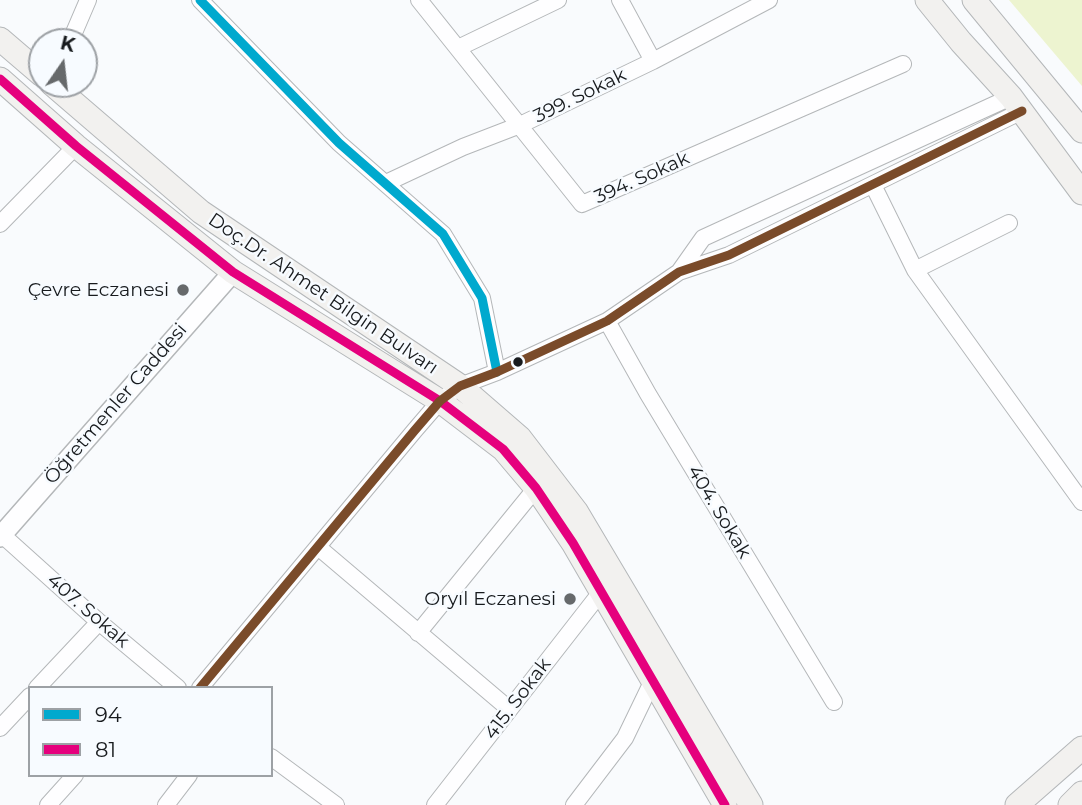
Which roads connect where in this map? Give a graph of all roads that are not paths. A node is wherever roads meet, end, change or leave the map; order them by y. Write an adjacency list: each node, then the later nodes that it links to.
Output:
1 (88, 0): 9 (street)
2 (200, 0): 21 (street)
3 (419, 0): 11 (street, 394. Sokak)
4 (558, 0): 11 (street)
5 (620, 0): 12 (street)
6 (769, 0): 12 (street, 399. Sokak)
7 (927, 0): 17 (main road)
8 (974, 0): 19 (main road)
9 (76, 28)
10 (0, 39): 13 (main road)
11 (458, 48): 18 (street, 394. Sokak)
12 (653, 61): 18 (street, 399. Sokak)
13 (28, 63)
14 (903, 64): 18 (street, 394. Sokak)
15 (0, 79): 20 (main road, Doç.Dr. Ahmet Bilgin Bulvarı)
16 (68, 98): 31 (main road, Doç.Dr. Ahmet Bilgin Bulvarı)
17 (1017, 104): 22 (street); 23 (main road); 28 (street)
18 (520, 125): 21 (street, 399. Sokak)
19 (1082, 131)
20 (76, 146): 25 (street); 27 (main road, Doç.Dr. Ahmet Bilgin Bulvarı)
21 (386, 183): 30 (street)
22 (873, 185): 26 (street); 28 (street)
23 (1082, 193)
24 (1009, 223): 26 (street)
25 (0, 224)
26 (915, 270): 34 (street)
27 (233, 272): 32 (main road, Doç.Dr. Ahmet Bilgin Bulvarı); 35 (street, Öğretmenler Caddesi)
28 (679, 272): 29 (street)
29 (607, 321): 30 (street); 45 (street, 404. Sokak)
30 (498, 372): 31 (street)
31 (460, 386): 32 (street); 59 (main road, Doç.Dr. Ahmet Bilgin Bulvarı)
32 (440, 401): 33 (main road, Doç.Dr. Ahmet Bilgin Bulvarı); 36 (street)
33 (536, 488): 37 (main road, Doç.Dr. Ahmet Bilgin Bulvarı); 39 (street)
34 (1082, 502)
35 (1, 535): 38 (street, 407. Sokak)
36 (318, 547): 39 (street); 43 (street)
37 (601, 592): 40 (main road, Doç.Dr. Ahmet Bilgin Bulvarı); 46 (street, 415. Sokak)
38 (99, 622): 41 (street, 407. Sokak); 42 (street)
39 (418, 633): 46 (street)
40 (653, 680): 53 (main road, Doç.Dr. Ahmet Bilgin Bulvarı); 58 (street)
41 (160, 682)
42 (39, 686)
43 (202, 686)
44 (28, 698): 47 (street)
45 (834, 702)
46 (509, 709): 57 (street, 415. Sokak)
47 (0, 728)
48 (1082, 748): 60 (main road)
49 (273, 758): 56 (street)
50 (73, 777): 54 (street)
51 (187, 777): 55 (street)
52 (1082, 793): 61 (main road)
53 (718, 802)
54 (48, 805)
55 (166, 805)
56 (336, 805)
57 (435, 805)
58 (574, 805)
59 (751, 805)
60 (1017, 805)
61 (1070, 805)

